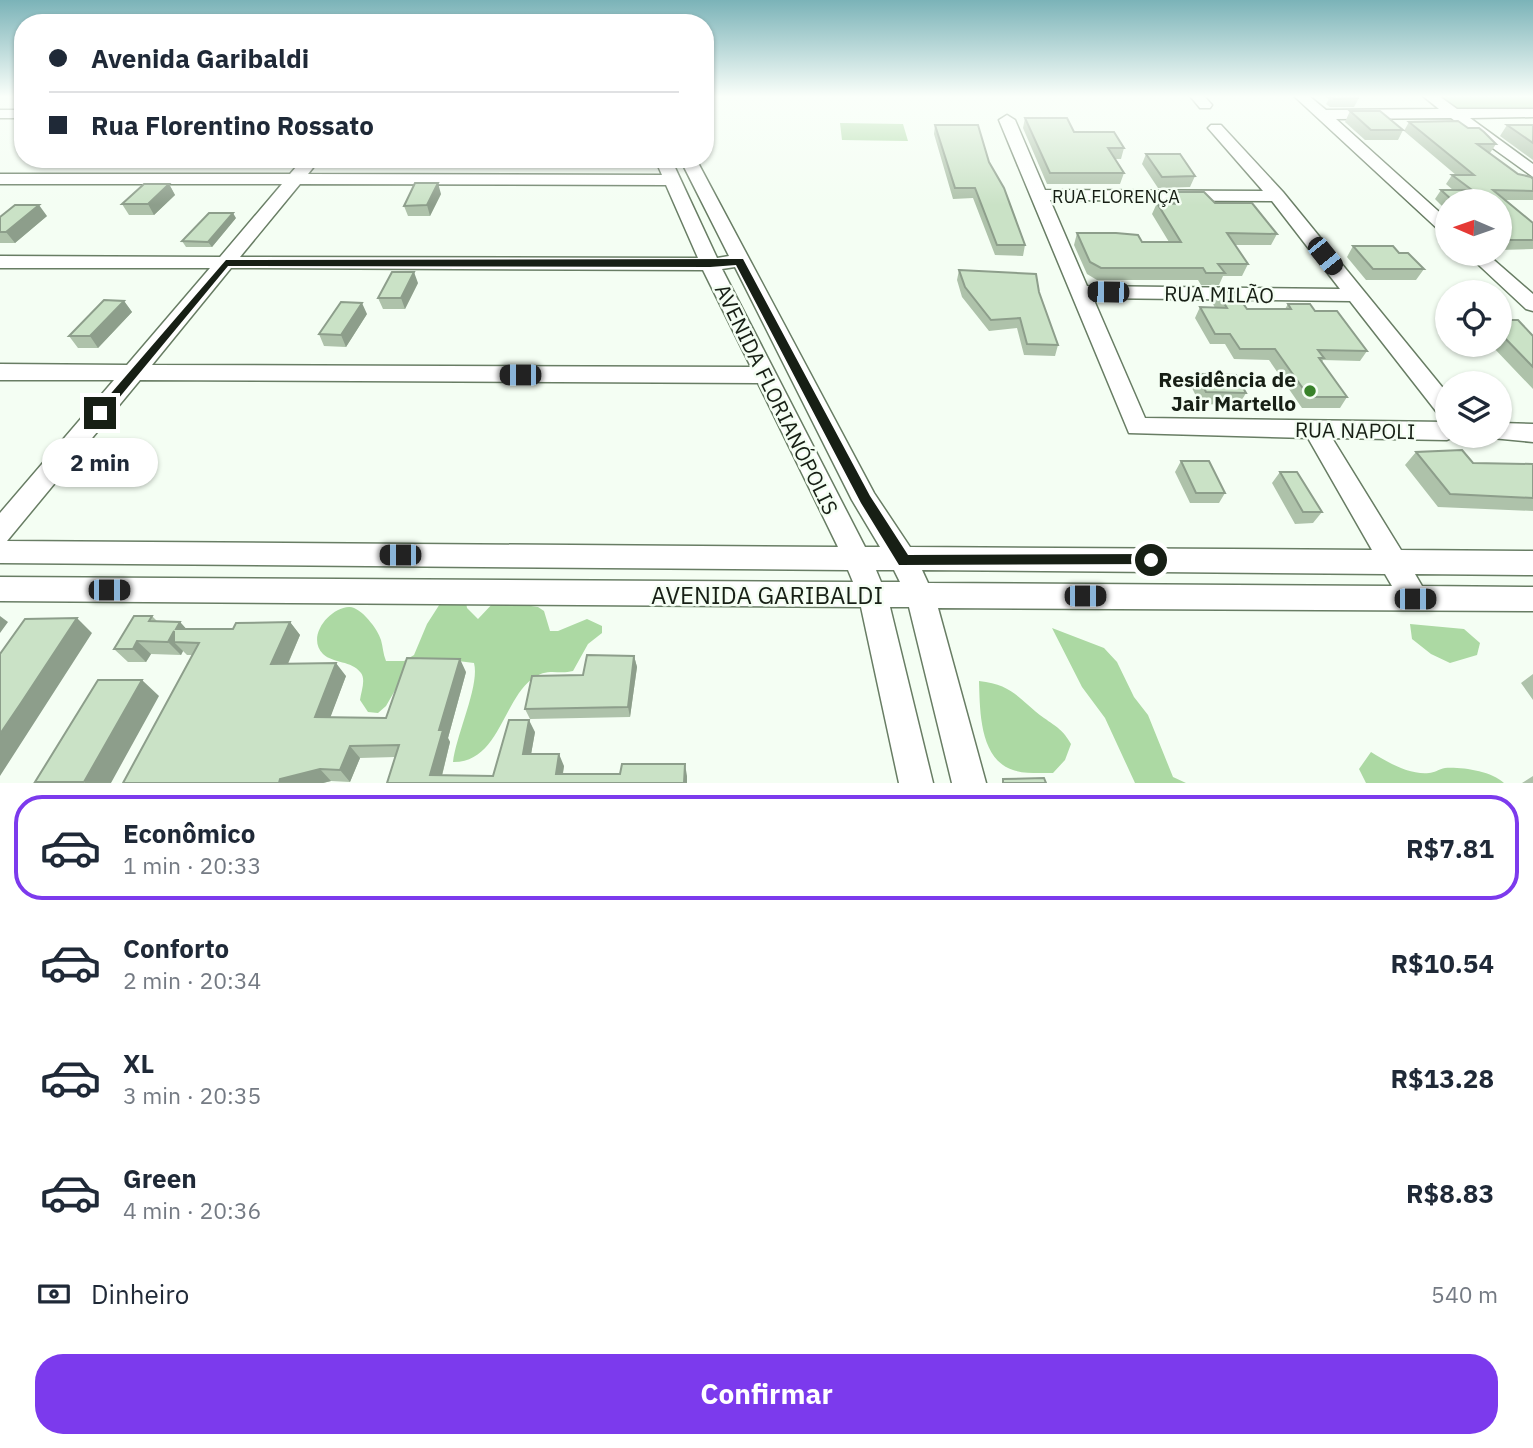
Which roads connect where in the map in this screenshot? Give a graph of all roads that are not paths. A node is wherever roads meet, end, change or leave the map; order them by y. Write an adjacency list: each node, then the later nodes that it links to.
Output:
1 (1012, 133): 12 (street)
2 (1220, 133): 13 (street)
3 (1342, 133): 14 (street)
4 (1480, 133): 8 (street)
5 (304, 168): 10 (street)
6 (668, 168): 11 (street, AVENIDA FLORIANÓPOLIS)
7 (692, 168): 15 (street, AVENIDA FLORIANÓPOLIS)
8 (1533, 172)
9 (0, 179): 10 (street)
10 (295, 179): 11 (street); 17 (street)
11 (674, 180): 18 (street, AVENIDA FLORIANÓPOLIS)
12 (1039, 195): 13 (street, RUA FLORENÇA); 20 (street)
13 (1277, 197): 21 (street)
14 (1435, 217)
15 (739, 261): 18 (street); 34 (street, AVENIDA FLORIANÓPOLIS)
16 (0, 262): 17 (street)
17 (226, 263): 18 (street); 24 (street)
18 (710, 264): 25 (street, AVENIDA FLORIANÓPOLIS)
19 (1489, 266): 22 (street)
20 (1080, 292): 21 (street, RUA MILÃO); 27 (street, RUA NAPOLI)
21 (1357, 295): 26 (street)
22 (1533, 305)
23 (0, 372): 24 (street)
24 (133, 373): 25 (street); 31 (street)
25 (764, 376): 33 (street, AVENIDA FLORIANÓPOLIS)
26 (1435, 394)
27 (1315, 430): 28 (street, RUA NAPOLI); 35 (street)
28 (1435, 431)
29 (1512, 432): 30 (street)
30 (1533, 433)
31 (0, 532)
32 (0, 552): 33 (street, AVENIDA GARIBALDI)
33 (858, 560): 34 (street, AVENIDA GARIBALDI); 39 (street, AVENIDA FLORIANÓPOLIS)
34 (904, 561): 35 (street, AVENIDA GARIBALDI); 38 (street, AVENIDA FLORIANÓPOLIS)
35 (1391, 561): 36 (street, AVENIDA GARIBALDI); 40 (street)
36 (1533, 563)
37 (0, 589): 39 (street, AVENIDA GARIBALDI)
38 (920, 595): 39 (street, AVENIDA GARIBALDI); 40 (street, AVENIDA GARIBALDI); 43 (street, AVENIDA FLORIANÓPOLIS)
39 (873, 597): 42 (street, AVENIDA FLORIANÓPOLIS)
40 (1415, 599): 41 (street, AVENIDA GARIBALDI)
41 (1533, 599)
42 (916, 783)
43 (970, 783)

